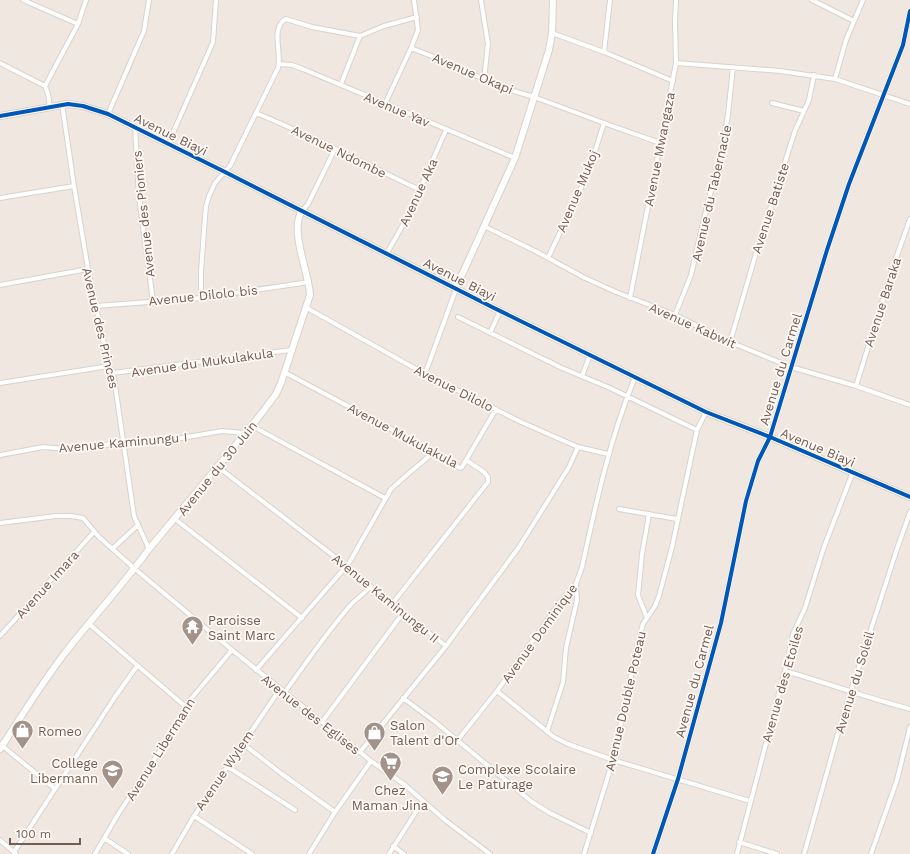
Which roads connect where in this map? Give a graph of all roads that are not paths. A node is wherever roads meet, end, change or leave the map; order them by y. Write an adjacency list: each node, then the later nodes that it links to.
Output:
1 (23, 0): 15 (street)
2 (86, 0): 15 (street)
3 (149, 0): 39 (street)
4 (216, 0): 45 (street)
5 (414, 0): 13 (street)
6 (481, 0): 25 (street)
7 (552, 0): 16 (street)
8 (610, 0): 19 (street)
9 (676, 0): 21 (street, Avenue Mwangaza)
10 (812, 0): 14 (street)
11 (863, 0): 14 (street)
12 (910, 11): 30 (street, Avenue du Carmel)
13 (417, 17): 17 (street); 18 (street)
14 (854, 21): 26 (street)
15 (78, 24): 29 (street)
16 (552, 33): 19 (street); 31 (street)
17 (360, 36): 22 (street); 28 (street)
18 (411, 48): 25 (street, Avenue Okapi); 34 (street)
19 (604, 52): 27 (street)
20 (0, 63): 29 (street)
21 (676, 63): 23 (street); 27 (street, Avenue Mwangaza)
22 (279, 64): 28 (street, Avenue Yav); 38 (street)
23 (733, 67): 24 (street); 67 (street, Avenue du Tabernacle)
24 (814, 75): 26 (street); 37 (street, Avenue Batiste)
25 (484, 79): 31 (street, Avenue Okapi)
26 (835, 79): 30 (street)
27 (672, 81): 44 (street, Avenue Mwangaza)
28 (341, 84): 34 (street, Avenue Yav)
29 (45, 86): 36 (street)
30 (883, 95): 35 (street); 74 (street, Avenue du Carmel)
31 (534, 97): 41 (street, Avenue Okapi); 47 (street)
32 (772, 103): 37 (street)
33 (62, 104): 36 (street, Avenue Biayi); 39 (street, Avenue Biayi); 49 (street, Avenue des Princes)
34 (385, 104): 43 (street, Avenue Yav)
35 (910, 104)
36 (50, 107): 40 (street, Avenue Biayi)
37 (804, 111): 70 (street, Avenue Batiste)
38 (256, 113): 46 (street, Avenue Ndombe); 48 (street)
39 (108, 114): 42 (street, Avenue Biayi)
40 (0, 116)
41 (604, 124): 44 (street, Avenue Okapi); 56 (street, Avenue Mukoj)
42 (135, 127): 45 (street, Avenue Biayi); 63 (street, Avenue des Pioniers)
43 (446, 130): 47 (street, Avenue Yav); 50 (street, Avenue Aka)
44 (660, 143): 62 (street, Avenue Mwangaza)
45 (168, 144): 48 (street, Avenue Biayi)
46 (335, 150): 50 (street, Avenue Ndombe); 52 (street, Avenue du 30 Juin)
47 (515, 158): 54 (street)
48 (225, 172): 52 (street, Avenue Biayi); 61 (street)
49 (74, 186): 51 (street); 57 (street, Avenue des Princes)
50 (420, 190): 55 (street, Avenue Aka)
51 (0, 198)
52 (302, 212): 55 (street, Avenue Biayi); 58 (street, Avenue du 30 Juin)
53 (910, 219): 81 (street, Avenue Baraka)
54 (484, 226): 56 (street, Avenue Kabwit); 60 (street)
55 (387, 254): 60 (street, Avenue Biayi)
56 (548, 258): 62 (street, Avenue Kabwit)
57 (88, 269): 59 (street); 64 (street, Avenue des Princes)
58 (308, 282): 61 (street, Avenue Dilolo bis); 65 (street, Avenue du 30 Juin)
59 (0, 285)
60 (456, 288): 66 (street, Avenue Biayi); 77 (street)
61 (201, 298): 63 (street, Avenue Dilolo bis)
62 (630, 298): 67 (street, Avenue Kabwit)
63 (153, 301): 64 (street, Avenue Dilolo bis)
64 (96, 306): 73 (street, Avenue des Princes)
65 (306, 308): 71 (street, Avenue du 30 Juin); 77 (street, Avenue Dilolo)
66 (500, 310): 69 (street); 72 (street, Avenue Biayi)
67 (675, 315): 70 (street, Avenue Kabwit)
68 (458, 317): 69 (street)
69 (490, 333): 78 (street)
70 (730, 342): 74 (street, Avenue Kabwit)
71 (291, 350): 75 (street, Avenue du 30 Juin); 76 (street, Avenue du Mukulakula)
72 (590, 355): 78 (street); 79 (street, Avenue Biayi)
73 (109, 366): 76 (street, Avenue des Princes); 80 (street)
74 (791, 367): 81 (street, Avenue Kabwit); 89 (street, Avenue du Carmel)
75 (284, 372): 86 (street, Avenue du 30 Juin); 92 (street, Avenue Mukulakula)
76 (113, 374): 90 (street, Avenue des Princes)
77 (425, 374): 84 (street, Avenue Dilolo)
78 (582, 376): 82 (street)
79 (635, 377): 82 (street, Avenue Dominique); 85 (street, Avenue Biayi)
80 (0, 383)
81 (856, 386): 83 (street, Avenue Kabwit)
82 (627, 396): 87 (street); 93 (street, Avenue Dominique)
83 (910, 405)
84 (496, 409): 91 (street, Avenue Dilolo); 95 (street, Avenue Mukulakula)
85 (706, 412): 87 (street, Avenue Double Poteau); 89 (street, Avenue Biayi)
86 (252, 426): 88 (street, Avenue du 30 Juin); 99 (street)
87 (697, 430): 104 (street, Avenue Double Poteau)
88 (246, 433): 90 (street, Avenue Kaminungu I); 96 (street, Avenue du 30 Juin)
89 (770, 437): 97 (street, Avenue Biayi); 142 (street, Avenue du Carmel)
90 (122, 443): 94 (street, Avenue Kaminungu I); 106 (street, Avenue des Princes)
91 (578, 446): 93 (street, Avenue Dilolo); 120 (street)
92 (434, 452): 95 (street, Avenue Mukulakula); 99 (street)
93 (608, 454): 112 (street, Avenue Dominique)
94 (0, 455)
95 (466, 460): 114 (street)
96 (218, 467): 103 (street, Avenue du 30 Juin); 110 (street, Avenue Kaminungu II)
97 (852, 472): 98 (street, Avenue Biayi); 124 (street, Avenue des Etoiles)
98 (910, 497)
99 (385, 498): 110 (street)
100 (619, 509): 102 (street)
101 (910, 512): 128 (street, Avenue du Soleil)
102 (649, 514): 104 (street); 117 (street)
103 (175, 519): 109 (street, Avenue du 30 Juin); 116 (street)
104 (677, 520): 117 (street, Avenue Double Poteau)
105 (0, 523): 107 (street, Avenue des Eglises)
106 (137, 526): 108 (street); 109 (street, Avenue des Princes)
107 (94, 532): 108 (street, Avenue des Eglises); 119 (street, Avenue Imara)
108 (112, 549): 111 (street, Avenue des Eglises)
109 (149, 550): 111 (street, Avenue du 30 Juin)
110 (346, 568): 113 (street, Avenue Kaminungu II); 116 (street)
111 (135, 569): 118 (street, Avenue du 30 Juin); 121 (street, Avenue des Eglises)
112 (576, 584): 126 (street, Avenue Dominique); 134 (street)
113 (370, 587): 114 (street, Avenue Kaminungu II); 127 (street)
114 (392, 604): 115 (street, Avenue Kaminungu II)
115 (403, 612): 120 (street, Avenue Kaminungu II); 132 (street)
116 (302, 618): 123 (street)
117 (647, 618): 139 (street, Avenue Double Poteau)
118 (88, 623): 122 (street); 137 (street, Avenue du 30 Juin)
119 (0, 636)
120 (446, 646): 129 (street, Avenue Kaminungu II)
121 (232, 650): 123 (street, Avenue des Eglises); 130 (street, Avenue Libermann)
122 (137, 666): 130 (street); 143 (street)
123 (256, 670): 125 (street, Avenue des Eglises)
124 (785, 671): 128 (street); 145 (street, Avenue des Etoiles)
125 (280, 689): 127 (street, Avenue des Eglises); 136 (street, Avenue Wylem)
126 (497, 691): 134 (street); 135 (street, Avenue Dominique)
127 (285, 692): 132 (street, Avenue des Eglises)
128 (851, 692): 131 (street); 167 (street, Avenue du Soleil)
129 (403, 698): 135 (street); 138 (street, Avenue Kaminungu II)
130 (186, 707): 150 (street, Avenue Libermann)
131 (910, 709)
132 (322, 722): 138 (street, Avenue des Eglises)
133 (910, 727): 168 (street)
134 (547, 732): 139 (street)
135 (457, 741): 149 (street)
136 (242, 743): 141 (street, Avenue Wylem); 147 (street)
137 (1, 746): 143 (street)
138 (360, 752): 140 (street, Avenue des Eglises)
139 (613, 760): 142 (street); 149 (street, Avenue Double Poteau)
140 (371, 761): 144 (street, Avenue des Eglises); 147 (street)
141 (228, 767): 146 (street); 148 (street, Avenue Wylem)
142 (678, 779): 145 (street); 164 (street, Avenue du Carmel)
143 (55, 789): 154 (street)
144 (423, 801): 153 (street); 162 (street, Avenue des Eglises)
145 (750, 801): 152 (street, Avenue des Etoiles)
146 (295, 810)
147 (335, 812): 159 (street)
148 (194, 816): 157 (street, Avenue Wylem); 158 (street)
149 (591, 833): 163 (street, Avenue Double Poteau)
150 (104, 838): 155 (street, Avenue Libermann); 156 (street)
151 (0, 840): 154 (street)
152 (739, 842): 165 (street, Avenue des Etoiles); 166 (street)
153 (393, 846): 160 (street); 161 (street)
154 (15, 853)
155 (95, 854)
156 (128, 854)
157 (172, 854)
158 (252, 854)
159 (309, 854)
160 (388, 854)
161 (404, 854)
162 (490, 854)
163 (584, 854)
164 (653, 854)
165 (737, 854)
166 (777, 854)
167 (804, 854)
168 (871, 854)

